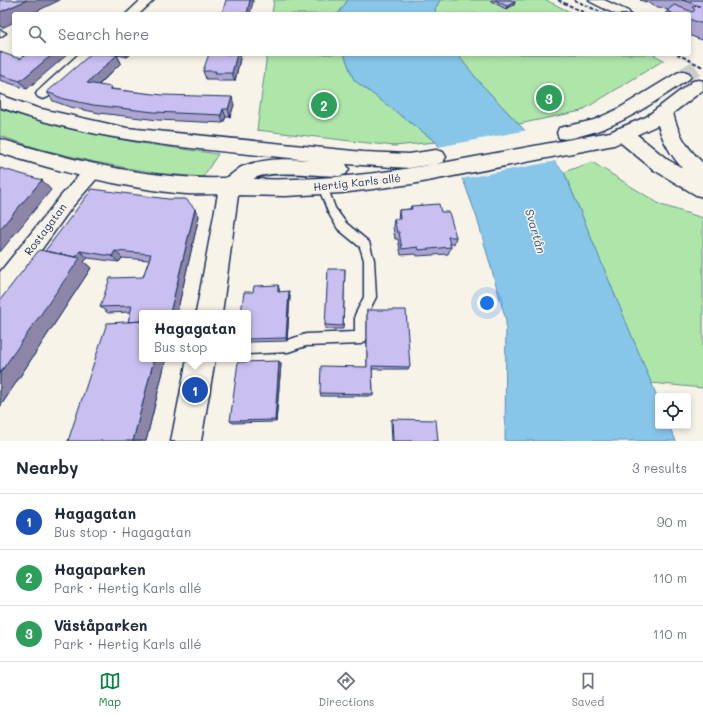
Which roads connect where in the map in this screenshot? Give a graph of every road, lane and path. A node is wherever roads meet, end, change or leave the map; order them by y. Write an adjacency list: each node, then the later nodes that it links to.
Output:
1 (148, 0): 3 (street)
2 (595, 0): 4 (street)
3 (134, 12)
4 (620, 12)
5 (0, 32): 6 (lane)
6 (0, 35)
7 (85, 56): 10 (street)
8 (683, 76): 13 (main road, Hertig Karls allé)
9 (699, 85): 12 (main road, Hertig Karls allé)
10 (43, 94)
11 (0, 101): 15 (main road, Hertig Karls allé)
12 (664, 111): 13 (main road, Hertig Karls allé); 19 (main road)
13 (610, 129): 17 (main road, Hertig Karls allé); 22 (main road)
14 (0, 146): 18 (main road, Hertig Karls allé)
15 (240, 146): 16 (main road, Hertig Karls allé); 21 (main road)
16 (383, 160): 17 (main road, Hertig Karls allé); 21 (main road)
17 (446, 163): 20 (main road, Hertig Karls allé)
18 (93, 171): 21 (main road, Hertig Karls allé); 23 (street, Rostagatan)
19 (703, 174)
20 (323, 186): 21 (main road, Hertig Karls allé); 25 (lane)
21 (229, 188): 24 (main road)
22 (703, 189)
23 (0, 289)
24 (209, 310)
25 (251, 348)
26 (200, 362): 27 (main road)
27 (186, 441)

